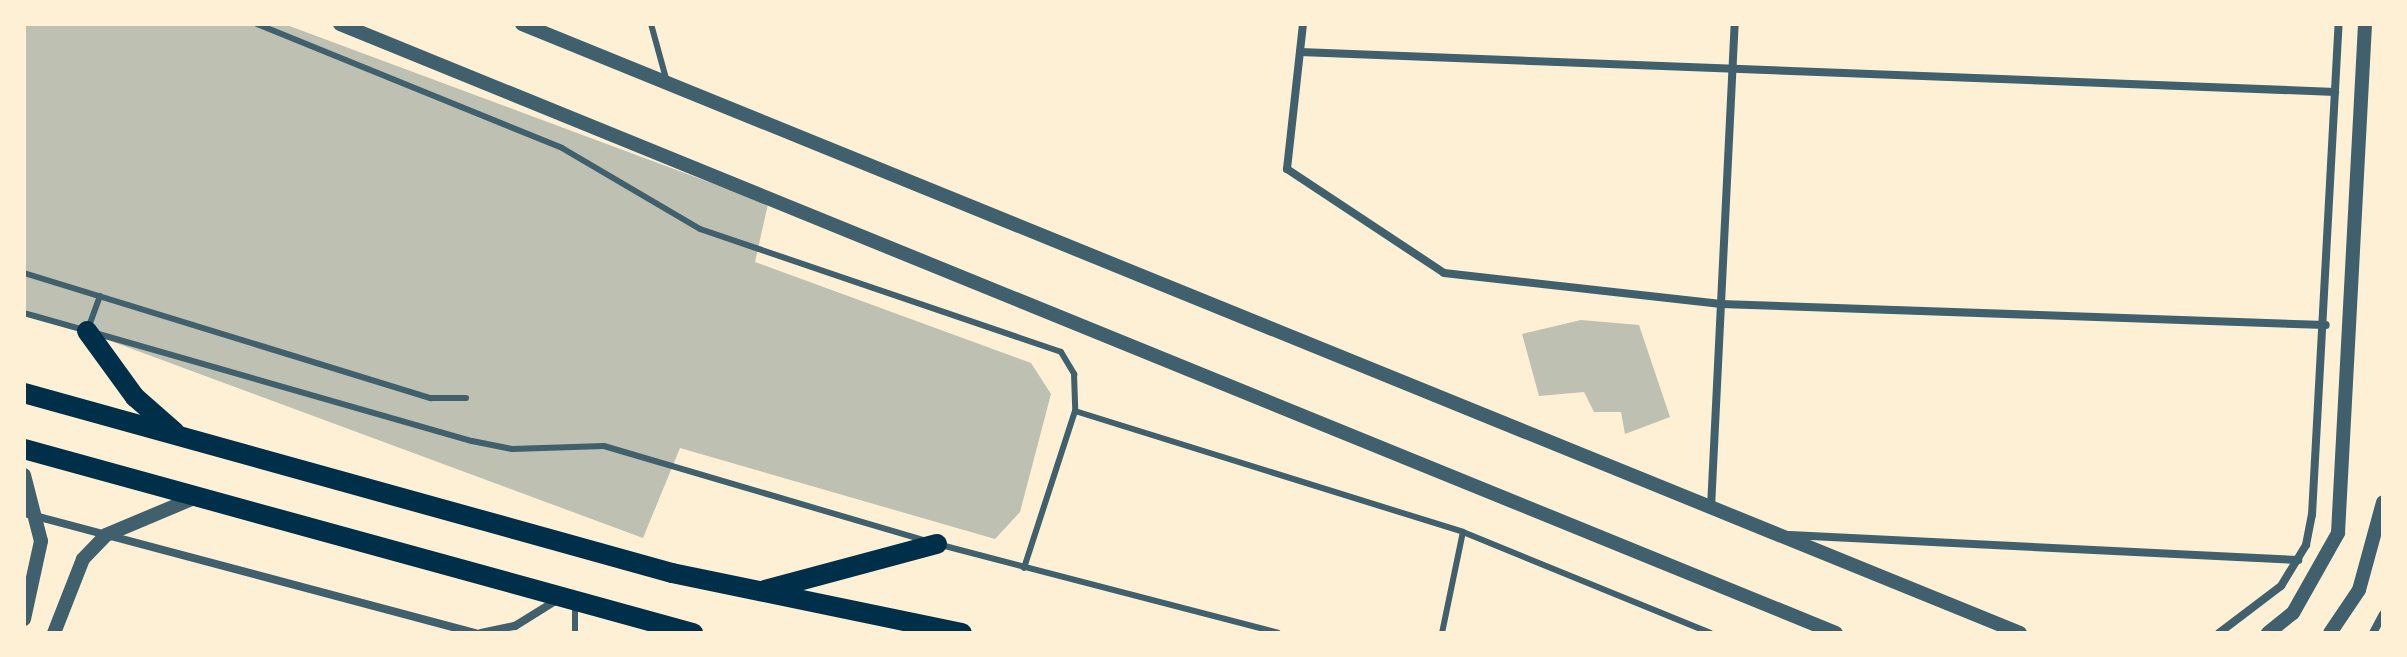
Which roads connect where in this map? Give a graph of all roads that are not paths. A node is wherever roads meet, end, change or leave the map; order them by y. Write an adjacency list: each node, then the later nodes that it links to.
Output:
1 (257, 24): 22 (lane)
2 (340, 24): 48 (street)
3 (522, 24): 12 (street)
4 (641, 24): 9 (lane)
5 (1303, 24): 10 (street)
6 (1735, 24): 11 (street)
7 (2339, 24): 13 (street)
8 (2365, 24): 51 (street)
9 (652, 26): 12 (lane)
10 (1300, 52): 11 (street); 16 (street)
11 (1733, 69): 13 (street); 16 (street)
12 (667, 83): 28 (street)
13 (2335, 92): 18 (street)
14 (24, 273): 15 (lane)
15 (100, 296): 19 (lane); 21 (lane)
16 (1721, 304): 18 (street); 28 (street)
17 (24, 313): 19 (lane)
18 (2326, 325): 34 (street)
19 (87, 331): 23 (highway); 33 (lane)
20 (24, 393): 23 (highway)
21 (466, 398)
22 (1075, 411): 30 (lane); 35 (lane)
23 (182, 438): 36 (highway)
24 (24, 449): 26 (highway)
25 (24, 475): 29 (street)
26 (199, 496): 32 (street); 37 (highway)
27 (2383, 502): 52 (street)
28 (1711, 508): 31 (street)
29 (31, 515): 32 (street); 39 (street)
30 (1463, 532): 46 (lane); 47 (lane)
31 (1769, 534): 34 (street); 49 (street)
32 (106, 535): 40 (street); 41 (street)
33 (937, 544): 35 (lane); 36 (highway)
34 (2298, 560): 50 (street)
35 (1024, 568): 45 (lane)
36 (761, 591): 44 (highway)
37 (568, 599): 41 (street); 42 (lane); 43 (highway)
38 (2383, 614): 53 (street)
39 (24, 619)
40 (54, 633)
41 (478, 633)
42 (575, 633)
43 (693, 633)
44 (962, 633)
45 (1278, 633)
46 (1442, 633)
47 (1710, 633)
48 (1836, 633)
49 (2020, 633)
50 (2219, 633)
51 (2268, 633)
52 (2330, 633)
53 (2373, 633)

